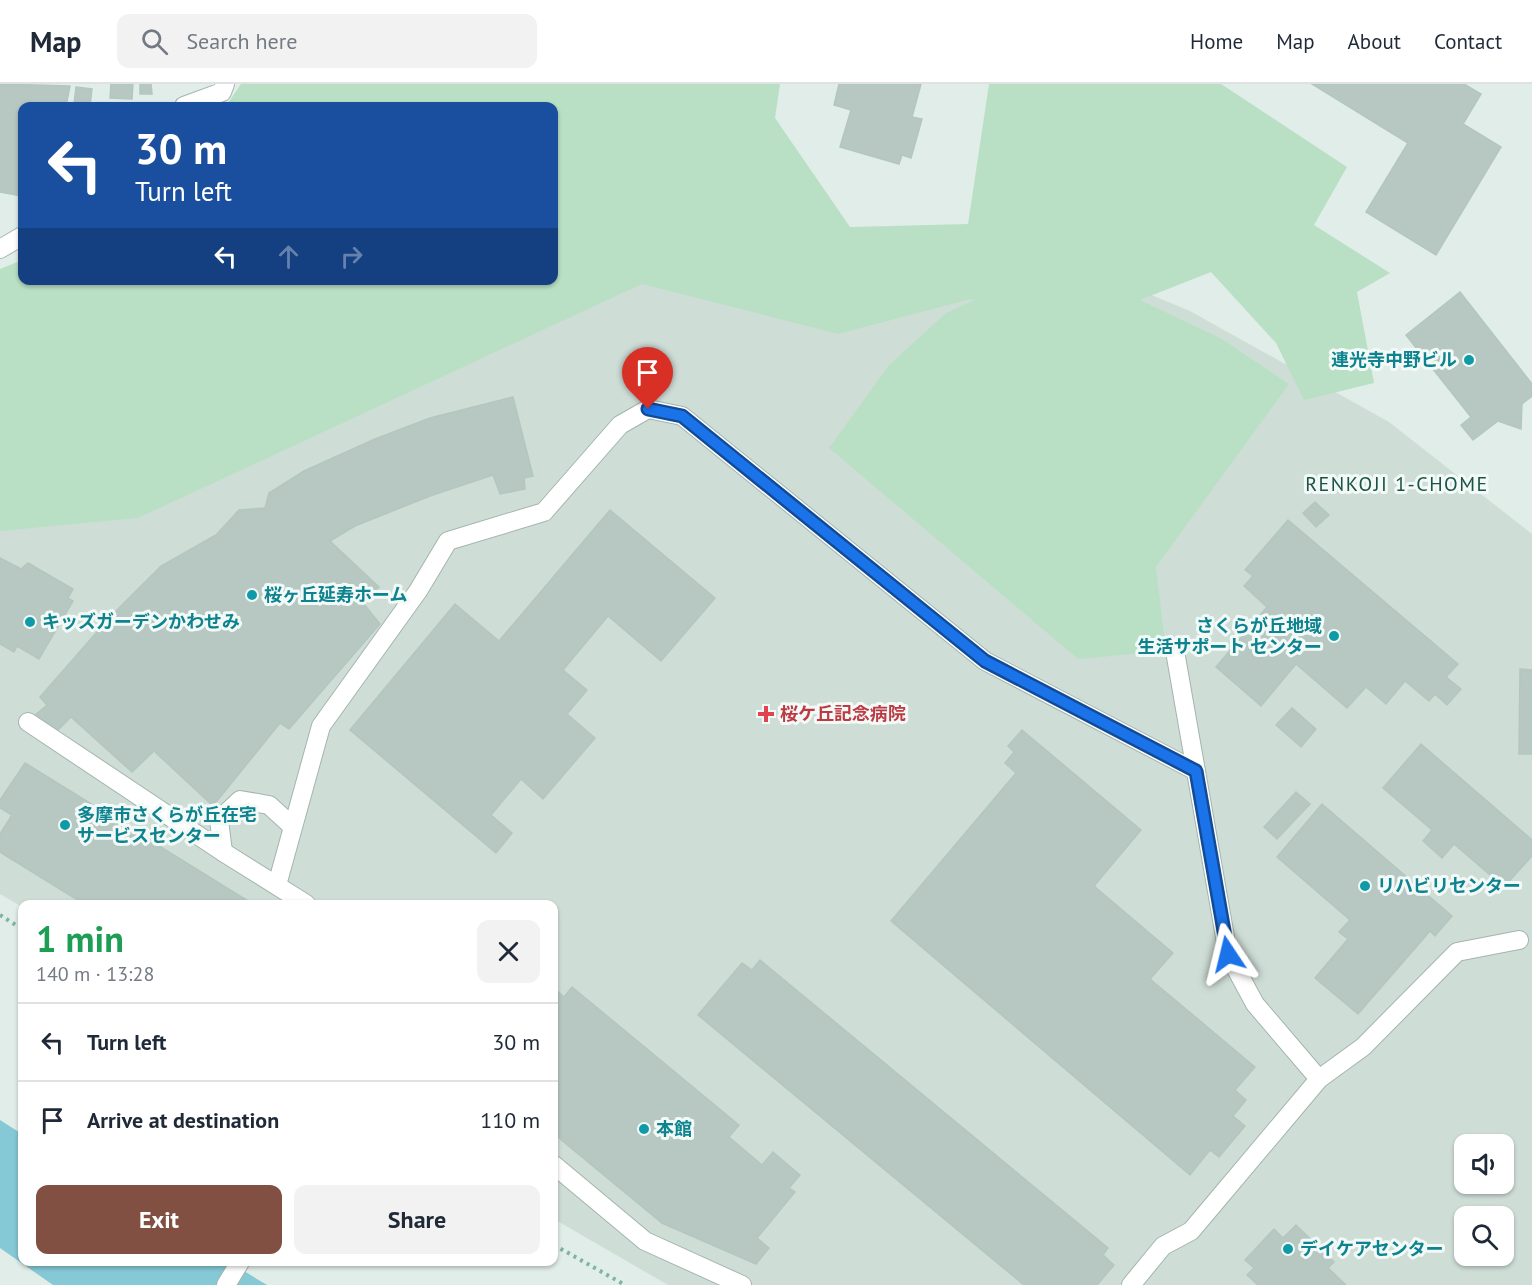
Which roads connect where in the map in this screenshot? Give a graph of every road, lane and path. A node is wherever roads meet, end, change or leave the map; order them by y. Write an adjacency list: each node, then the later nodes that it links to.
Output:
1 (225, 84): 2 (street)
2 (195, 102)
3 (18, 238): 4 (street)
4 (0, 249)
5 (1176, 657): 7 (street)
6 (28, 722): 9 (street)
7 (1196, 771): 8 (street); 15 (street)
8 (292, 826): 9 (street); 10 (street)
9 (223, 852): 10 (street)
10 (277, 885): 11 (street)
11 (300, 900)
12 (0, 915): 13 (path)
13 (18, 926)
14 (1519, 940): 15 (street)
15 (1319, 1079): 22 (street)
16 (558, 1168): 21 (street)
17 (558, 1247): 20 (path)
18 (238, 1266): 19 (street)
19 (226, 1285)
20 (625, 1285)
21 (742, 1285)
22 (1131, 1285)

